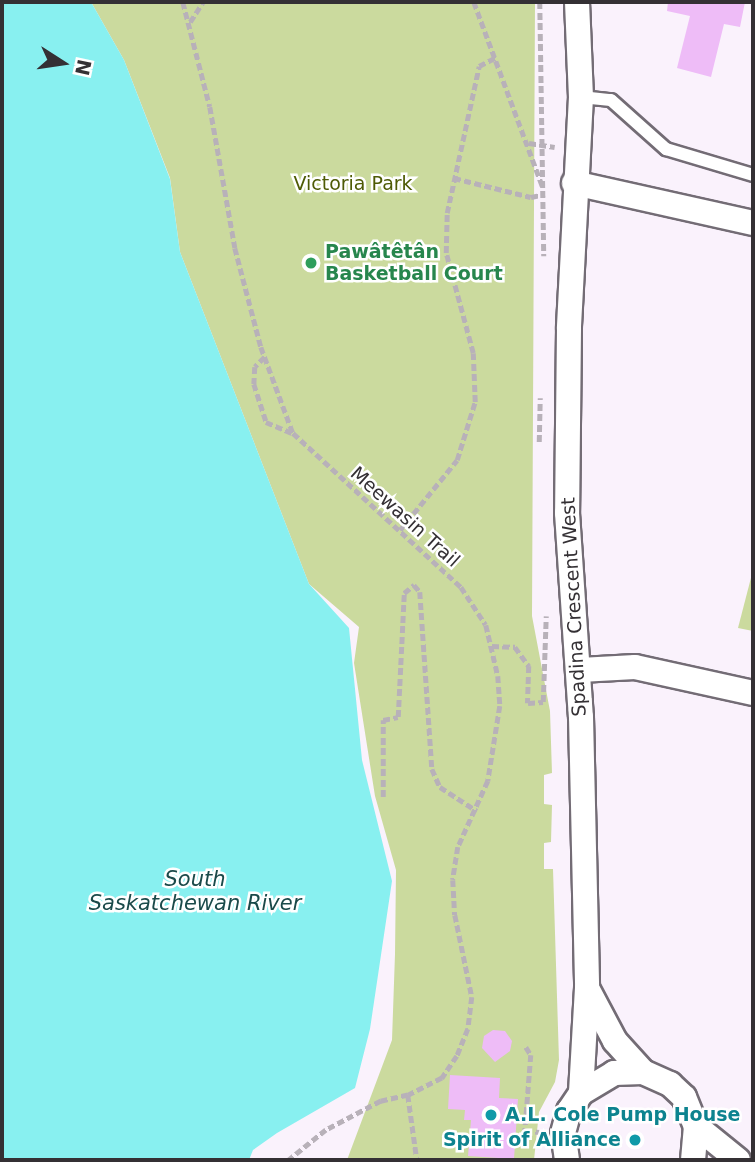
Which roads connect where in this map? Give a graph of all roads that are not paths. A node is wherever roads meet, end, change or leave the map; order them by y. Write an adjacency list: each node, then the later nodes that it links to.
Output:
1 (577, 2): 2 (street, Spadina Crescent West)
2 (581, 97): 3 (lane); 4 (street, Spadina Crescent West)
3 (753, 175)
4 (574, 183): 5 (street); 6 (street, Spadina Crescent West)
5 (753, 223)
6 (580, 670): 7 (street); 8 (street, Spadina Crescent West)
7 (753, 693)
8 (587, 988): 9 (street, Spadina Crescent West); 10 (street, Spadina Crescent West)
9 (643, 1072): 10 (street); 11 (street, Spadina Crescent West)
10 (581, 1093): 12 (street, Spadina Crescent West)
11 (696, 1126): 13 (street); 14 (street)
12 (568, 1160)
13 (693, 1160)
14 (738, 1160)

